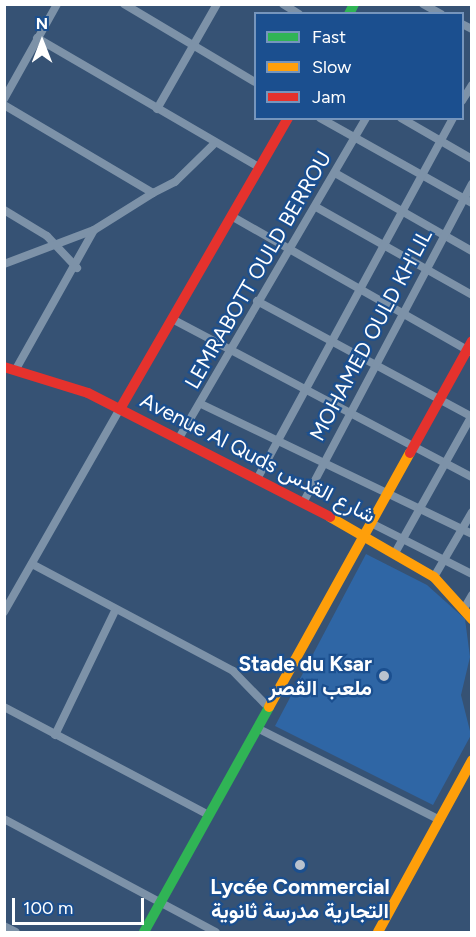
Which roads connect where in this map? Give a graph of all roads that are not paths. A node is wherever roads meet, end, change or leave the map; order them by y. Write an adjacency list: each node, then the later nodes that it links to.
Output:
1 (57, 4): 6 (street)
2 (124, 4): 7 (street)
3 (217, 4): 7 (street)
4 (283, 4): 5 (street)
5 (296, 12)
6 (37, 38): 9 (street); 11 (street)
7 (193, 46): 8 (street); 11 (street)
8 (254, 81)
9 (4, 99)
10 (4, 105): 25 (street)
11 (157, 109): 19 (street)
12 (287, 120): 21 (street)
13 (324, 120): 17 (street)
14 (365, 120): 17 (street, LEMRABOTT OULD BERROU)
15 (404, 120): 18 (street)
16 (452, 120): 18 (street)
17 (355, 138): 22 (street, LEMRABOTT OULD BERROU); 23 (street)
18 (441, 141): 20 (street); 23 (street)
19 (215, 142): 21 (street); 25 (street)
20 (471, 159)
21 (260, 168): 30 (street)
22 (335, 173): 27 (street, LEMRABOTT OULD BERROU); 29 (street)
23 (422, 175): 26 (street); 29 (street)
24 (471, 184): 26 (street, MOHAMED OULD KH'LIL)
25 (153, 194): 31 (street)
26 (468, 201): 32 (street, MOHAMED OULD KH'LIL)
27 (316, 207): 34 (street); 35 (street, LEMRABOTT OULD BERROU)
28 (4, 210): 33 (street)
29 (402, 211): 32 (street); 34 (street)
30 (233, 217): 35 (street); 44 (street)
31 (94, 230): 33 (street); 38 (street)
32 (445, 236): 36 (street); 39 (street, MOHAMED OULD KH'LIL)
33 (55, 244): 37 (street); 38 (street)
34 (384, 245): 39 (street); 40 (street)
35 (288, 250): 40 (street); 42 (street, LEMRABOTT OULD BERROU)
36 (471, 251)
37 (4, 264)
38 (77, 268): 50 (street)
39 (428, 270): 41 (street); 43 (street, MOHAMED OULD KH'LIL)
40 (360, 289): 43 (street); 45 (street)
41 (471, 295)
42 (257, 301): 45 (street); 47 (street, LEMRABOTT OULD BERROU)
43 (404, 314): 46 (street); 48 (street, MOHAMED OULD KH'LIL)
44 (174, 320): 47 (street); 54 (street)
45 (331, 339): 48 (street); 51 (street)
46 (470, 348): 52 (street)
47 (230, 350): 51 (street); 53 (street, LEMRABOTT OULD BERROU)
48 (377, 363): 52 (street); 55 (street, MOHAMED OULD KH'LIL)
49 (4, 367): 50 (street, Avenue Al Quds شارع القدس)
50 (16, 369): 54 (street, Avenue Al Quds شارع القدس)
51 (305, 388): 55 (street); 58 (street)
52 (439, 400): 56 (street); 59 (street)
53 (201, 404): 57 (street, LEMRABOTT OULD BERROU); 58 (street)
54 (120, 409): 57 (street, Avenue Al Quds شارع القدس); 75 (street)
55 (350, 413): 59 (street); 61 (street, MOHAMED OULD KH'LIL)
56 (471, 416): 60 (street)
57 (179, 438): 63 (street, Avenue Al Quds شارع القدس)
58 (277, 442): 61 (street); 63 (street)
59 (414, 447): 60 (street); 64 (street)
60 (443, 462): 62 (street); 66 (street)
61 (323, 463): 64 (street); 65 (street, MOHAMED OULD KH'LIL)
62 (471, 477)
63 (257, 479): 65 (street, Avenue Al Quds شارع القدس)
64 (388, 494): 66 (street); 68 (street)
65 (303, 503): 71 (street, Avenue Al Quds شارع القدس)
66 (418, 508): 69 (street); 72 (street)
67 (471, 512): 69 (street)
68 (371, 523): 71 (street); 72 (street)
69 (462, 529): 70 (street); 74 (street)
70 (471, 534)
71 (364, 535): 73 (street, Avenue Al Quds شارع القدس); 84 (street)
72 (402, 539): 73 (street); 74 (street)
73 (395, 553): 77 (street, Avenue Al Quds شارع القدس)
74 (444, 560): 76 (street); 77 (street)
75 (32, 564): 80 (street); 81 (street)
76 (471, 574)
77 (434, 577): 79 (street, Avenue Al Quds شارع القدس)
78 (471, 595): 79 (street)
79 (465, 607): 82 (street, Avenue Al Quds شارع القدس)
80 (116, 611): 84 (street); 86 (street)
81 (4, 612)
82 (471, 619)
83 (4, 707): 86 (street)
84 (268, 707): 85 (street)
85 (257, 728): 88 (street); 90 (street)
86 (55, 735): 88 (street)
87 (471, 760): 90 (street)
88 (209, 815): 91 (street)
89 (4, 819): 91 (street)
90 (440, 820): 96 (street)
91 (160, 903): 94 (street); 95 (street)
92 (4, 926): 93 (street)
93 (16, 933)
94 (144, 933)
95 (216, 933)
96 (378, 933)

